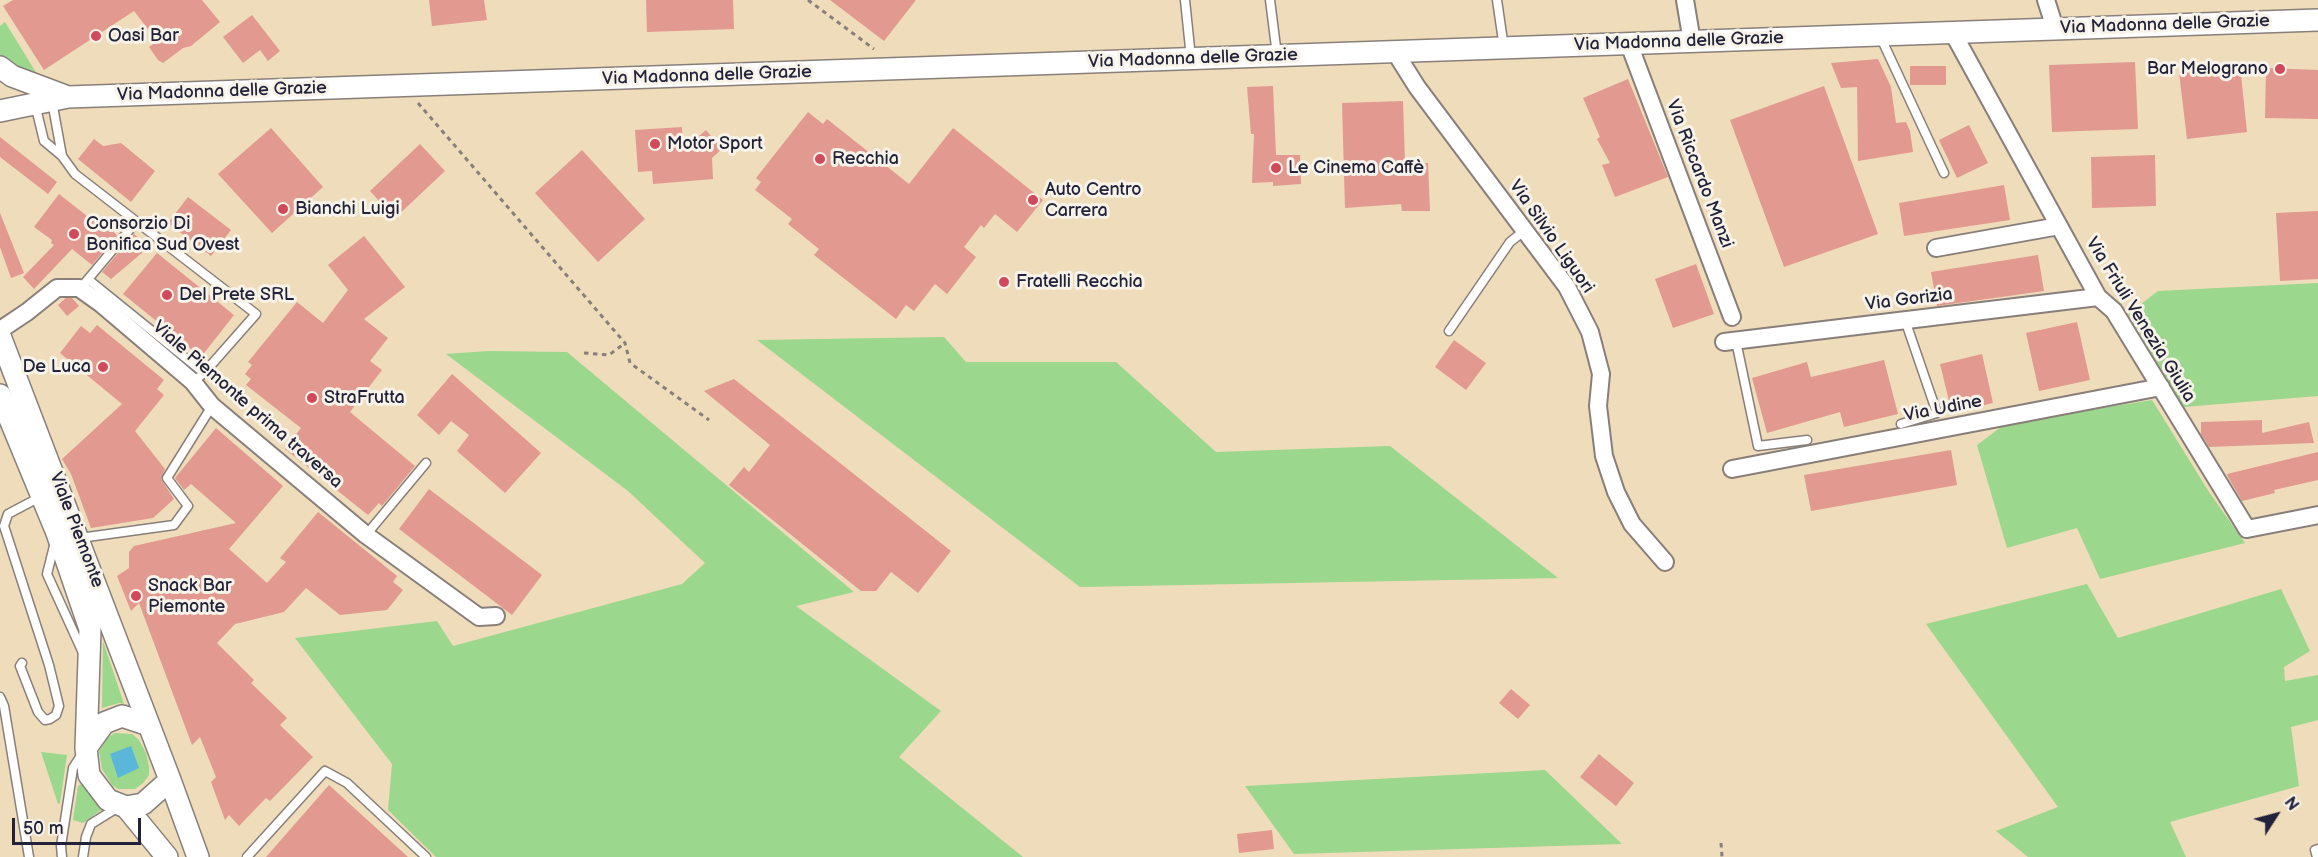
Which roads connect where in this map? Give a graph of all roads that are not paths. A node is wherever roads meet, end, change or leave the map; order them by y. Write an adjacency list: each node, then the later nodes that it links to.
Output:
1 (1185, 0): 15 (lane)
2 (1270, 0): 14 (lane)
3 (1497, 0): 12 (lane)
4 (1685, 0): 10 (street)
5 (2046, 0): 7 (street)
6 (2318, 20): 7 (street, Via Madonna delle Grazie)
7 (2055, 28): 8 (street, Via Madonna delle Grazie)
8 (1953, 33): 9 (street, Via Madonna delle Grazie); 22 (street, Via Friuli Venezia Giulia)
9 (1880, 36): 10 (street, Via Madonna delle Grazie); 20 (lane)
10 (1692, 42): 11 (street, Via Madonna delle Grazie)
11 (1629, 44): 12 (street, Via Madonna delle Grazie); 27 (street, Via Riccardo Manzi)
12 (1504, 48): 13 (street, Via Madonna delle Grazie)
13 (1395, 52): 14 (street, Via Madonna delle Grazie); 23 (street, Via Silvio Liguori)
14 (1278, 56): 15 (street, Via Madonna delle Grazie)
15 (1191, 58): 17 (street, Via Madonna delle Grazie)
16 (0, 67): 17 (street)
17 (51, 100): 18 (street); 19 (lane); 19 (lane)
18 (0, 111)
19 (62, 156): 21 (lane)
20 (1944, 172)
21 (136, 222): 25 (lane); 33 (lane)
22 (2059, 226): 24 (street); 26 (street, Via Friuli Venezia Giulia)
23 (1524, 231): 30 (lane); 45 (street, Via Silvio Liguori)
24 (1936, 248)
25 (84, 284): 29 (street); 33 (street, Viale Piemonte prima traversa)
26 (2098, 297): 28 (street, Via Gorizia); 34 (street, Via Friuli Venezia Giulia)
27 (1732, 317)
28 (1905, 320): 32 (street, Via Gorizia); 37 (lane)
29 (0, 330)
30 (1449, 331)
31 (0, 336): 44 (street, Viale Piemonte)
32 (1730, 342): 38 (lane)
33 (199, 377): 36 (street, Viale Piemonte prima traversa)
34 (2161, 387): 40 (street, Via Udine); 42 (street, Via Friuli Venezia Giulia)
35 (0, 394): 41 (street, Viale Piemonte)
36 (212, 406): 43 (street, Viale Piemonte prima traversa); 44 (lane)
37 (1901, 424)
38 (1807, 440)
39 (426, 463): 43 (lane)
40 (1732, 470)
41 (42, 496): 47 (lane); 50 (street, Viale Piemonte)
42 (2318, 515)
43 (366, 535): 46 (street, Viale Piemonte prima traversa)
44 (79, 538): 49 (street, Viale Piemonte)
45 (1665, 562)
46 (496, 616)
47 (22, 663)
48 (0, 697): 54 (lane)
49 (149, 724): 50 (street); 51 (street, Viale Piemonte)
50 (86, 748): 52 (street, Viale Piemonte); 55 (lane)
51 (170, 780): 52 (street); 58 (street, Viale Piemonte)
52 (124, 806): 56 (lane); 57 (street, Viale Piemonte)
53 (2318, 849): 61 (lane)
54 (29, 857)
55 (62, 857)
56 (83, 857)
57 (167, 857)
58 (198, 857)
59 (247, 857): 60 (lane)
60 (426, 857)
61 (2317, 857)

